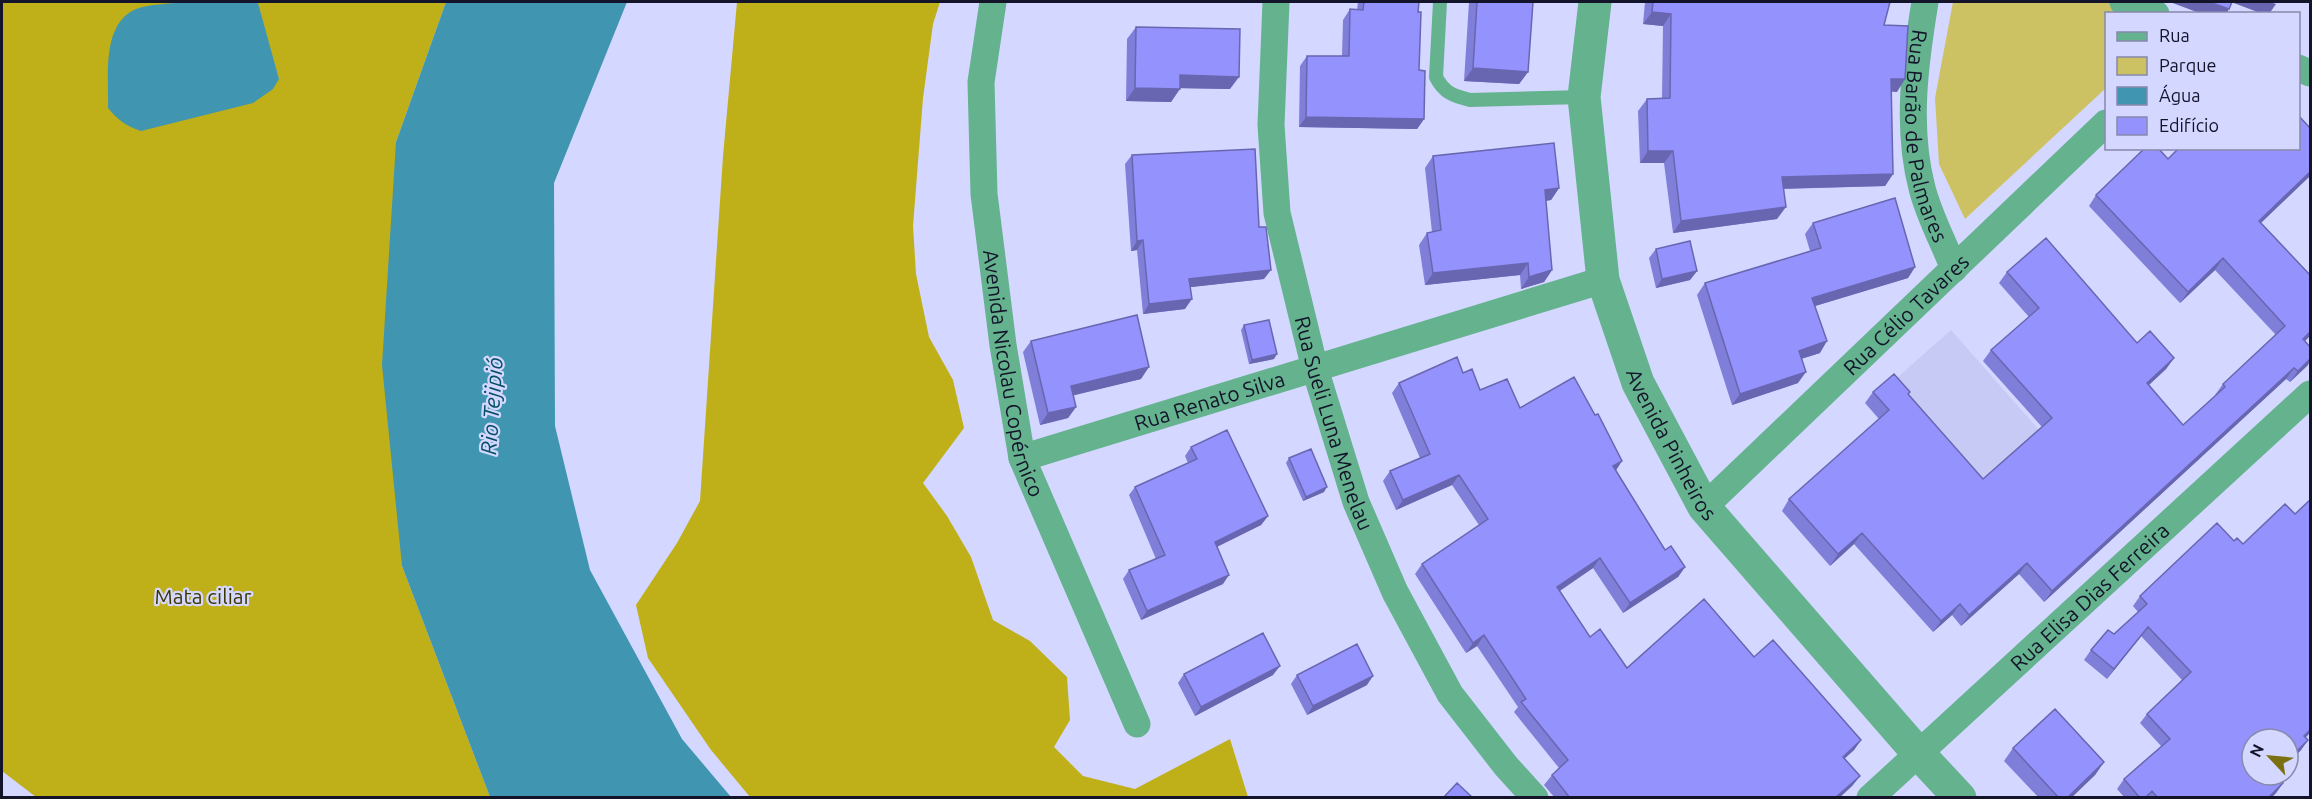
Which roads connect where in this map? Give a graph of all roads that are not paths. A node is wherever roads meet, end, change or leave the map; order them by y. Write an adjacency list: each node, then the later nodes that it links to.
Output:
1 (993, 2): 14 (street, Avenida Nicolau Copérnico)
2 (1276, 2): 12 (street, Rua Sueli Luna Menelau)
3 (1440, 2): 8 (lane)
4 (1595, 2): 8 (street, Avenida Pinheiros)
5 (1925, 2): 10 (street, Rua Barão de Palmares)
6 (2123, 2): 7 (street)
7 (2150, 12)
8 (1584, 97): 11 (street, Avenida Pinheiros)
9 (2105, 124): 10 (street, Rua Célio Tavares)
10 (1954, 269): 15 (street, Rua Célio Tavares)
11 (1603, 280): 12 (street, Rua Renato Silva); 15 (street, Avenida Pinheiros)
12 (1315, 369): 14 (street, Rua Renato Silva); 18 (street, Rua Sueli Luna Menelau)
13 (2310, 394): 17 (street, Rua Elisa Dias Ferreira)
14 (1022, 458): 16 (street, Avenida Nicolau Copérnico)
15 (1704, 507): 17 (street, Avenida Pinheiros)
16 (1137, 724)
17 (1918, 753): 19 (street, Rua Elisa Dias Ferreira); 20 (street, Avenida Pinheiros)
18 (1535, 798)
19 (1870, 798)
20 (1960, 798)

